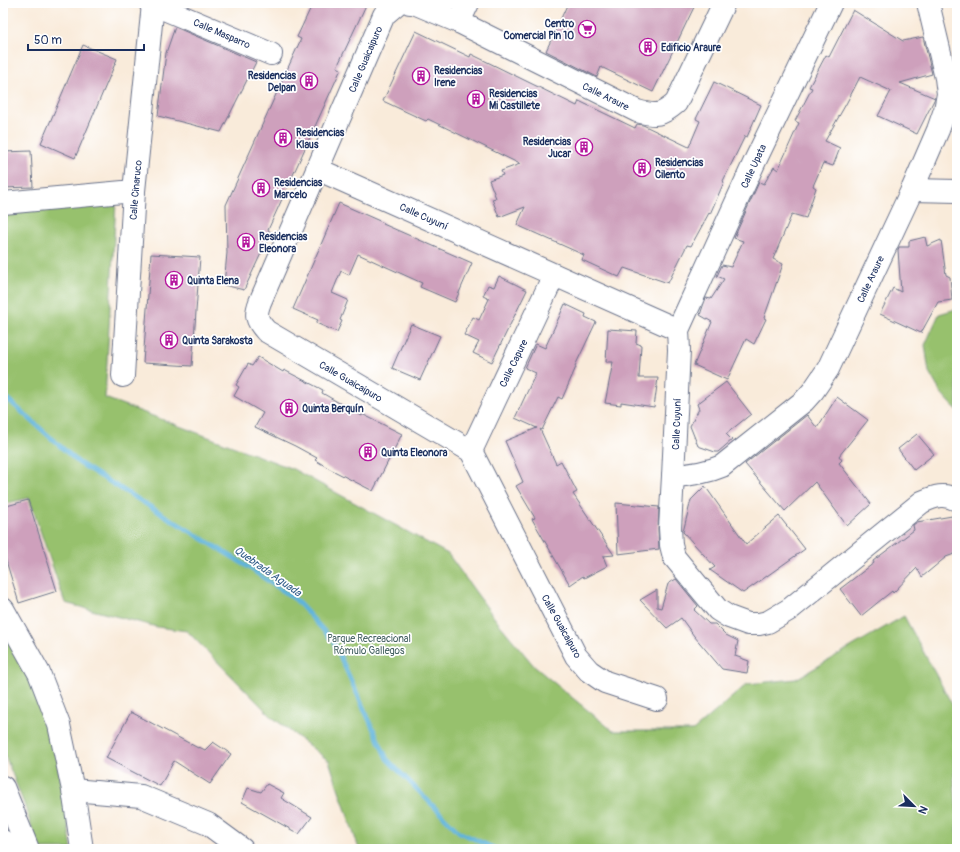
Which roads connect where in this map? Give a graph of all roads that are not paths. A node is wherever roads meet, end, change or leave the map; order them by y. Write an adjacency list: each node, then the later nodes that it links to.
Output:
1 (398, 3): 10 (main road, Calle Guaicaipuro)
2 (410, 3): 8 (main road)
3 (724, 3): 8 (main road, Calle Araure)
4 (830, 3): 16 (main road, Calle Upata)
5 (928, 3): 11 (main road, Calle Araure)
6 (152, 4): 7 (main road, Calle Masparro); 12 (main road, Calle Cinaruco)
7 (179, 9): 9 (main road, Calle Masparro)
8 (463, 13)
9 (271, 54)
10 (317, 169): 15 (main road, Calle Cuyuní); 18 (main road, Calle Guaicaipuro)
11 (912, 190): 13 (main road); 19 (main road, Calle Araure)
12 (134, 191): 14 (main road); 17 (main road, Calle Cinaruco)
13 (957, 191)
14 (3, 203)
15 (554, 275): 16 (main road, Calle Cuyuní); 18 (main road, Calle Capure)
16 (678, 330): 19 (main road, Calle Cuyuní)
17 (123, 376)
18 (471, 451): 22 (main road, Calle Guaicaipuro)
19 (673, 476): 20 (main road, Calle Cuyuní)
20 (957, 500)
21 (3, 609): 24 (main road)
22 (657, 699)
23 (3, 787): 27 (main road)
24 (73, 790): 28 (main road); 29 (main road)
25 (3, 841): 26 (main road)
26 (6, 849)
27 (28, 849)
28 (82, 849)
29 (242, 849)

